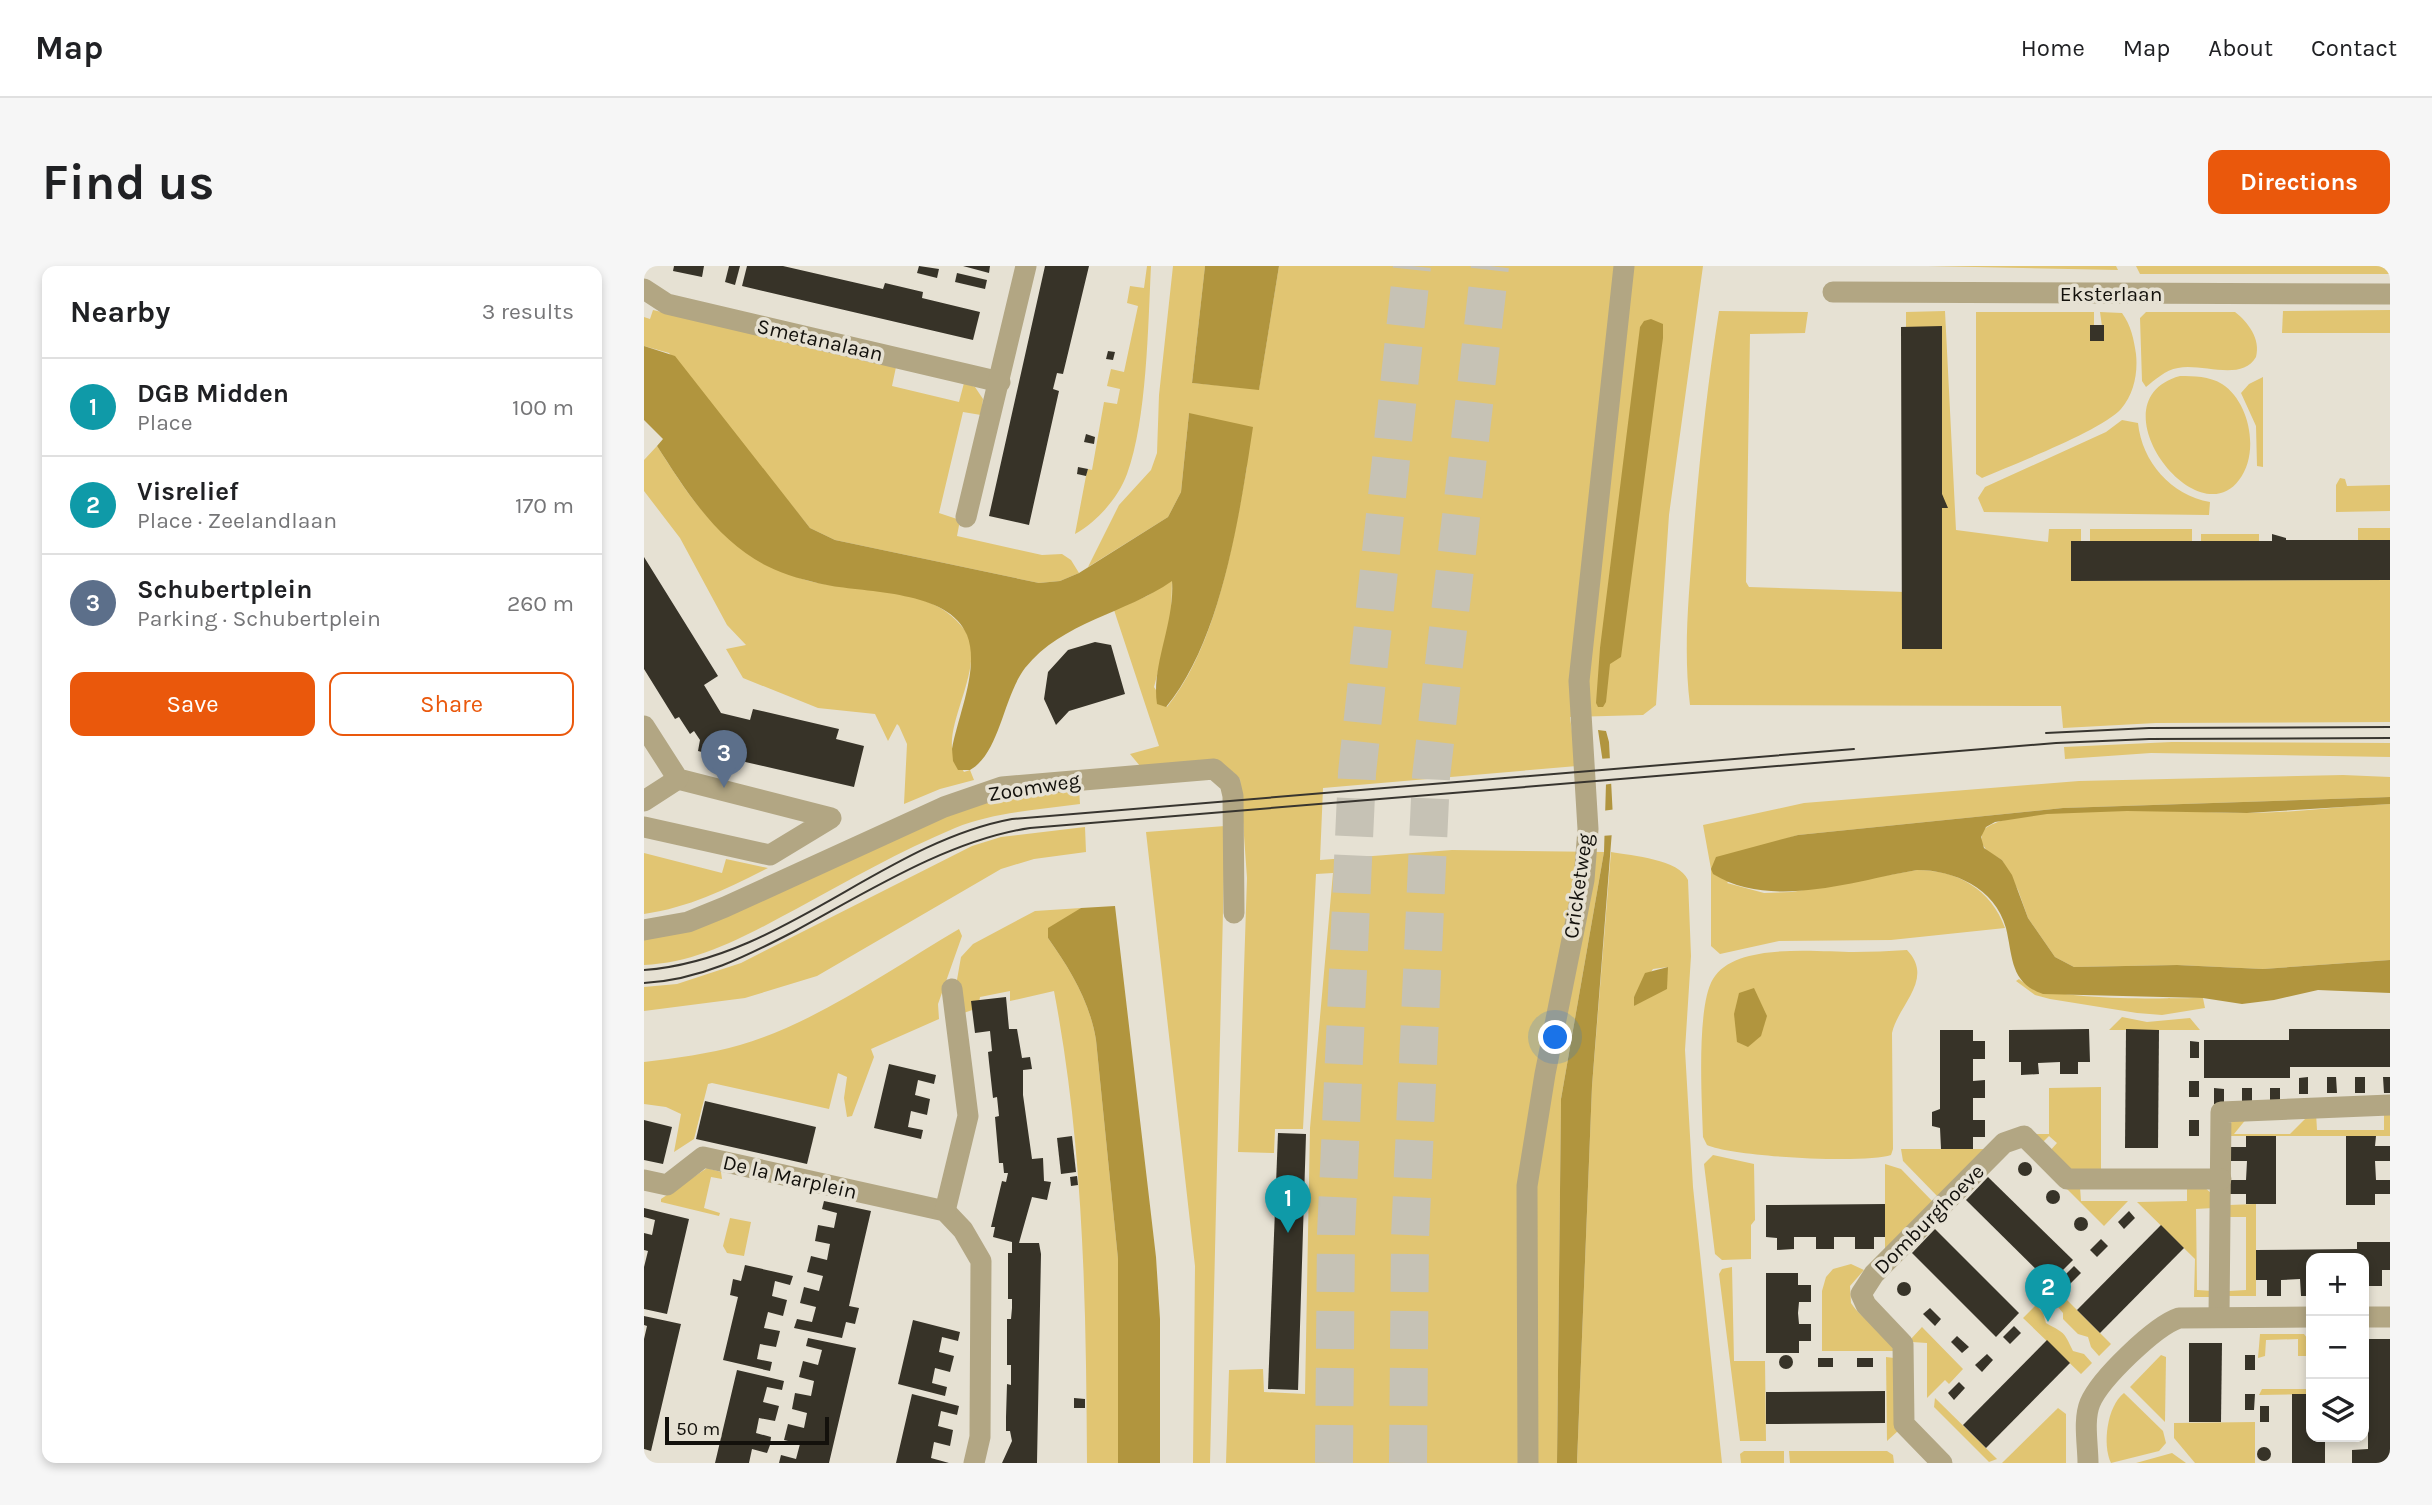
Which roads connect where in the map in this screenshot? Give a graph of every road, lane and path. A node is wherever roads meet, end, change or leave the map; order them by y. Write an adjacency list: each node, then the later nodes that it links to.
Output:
1 (1026, 266): 6 (street)
2 (1624, 266): 24 (street, Cricketweg)
3 (644, 289): 6 (street, Smetanalaan)
4 (1833, 292): 5 (street, Eksterlaan)
5 (2390, 294)
6 (1000, 382): 7 (street)
7 (966, 517)
8 (644, 726): 9 (street)
9 (678, 779): 10 (street); 11 (street)
10 (644, 802)
11 (644, 827)
12 (1234, 913): 13 (street, Zoomweg)
13 (644, 930)
14 (952, 989): 18 (street)
15 (2390, 1105): 16 (street)
16 (2221, 1179): 19 (street); 25 (street, Domburghoeve)
17 (644, 1180): 18 (street, De la Marplein)
18 (945, 1211): 23 (street)
19 (2219, 1317): 20 (street); 26 (street)
20 (2306, 1317)
21 (2369, 1317): 22 (street)
22 (2390, 1317)
23 (974, 1463)
24 (1528, 1463)
25 (1942, 1463)
26 (2088, 1463)

